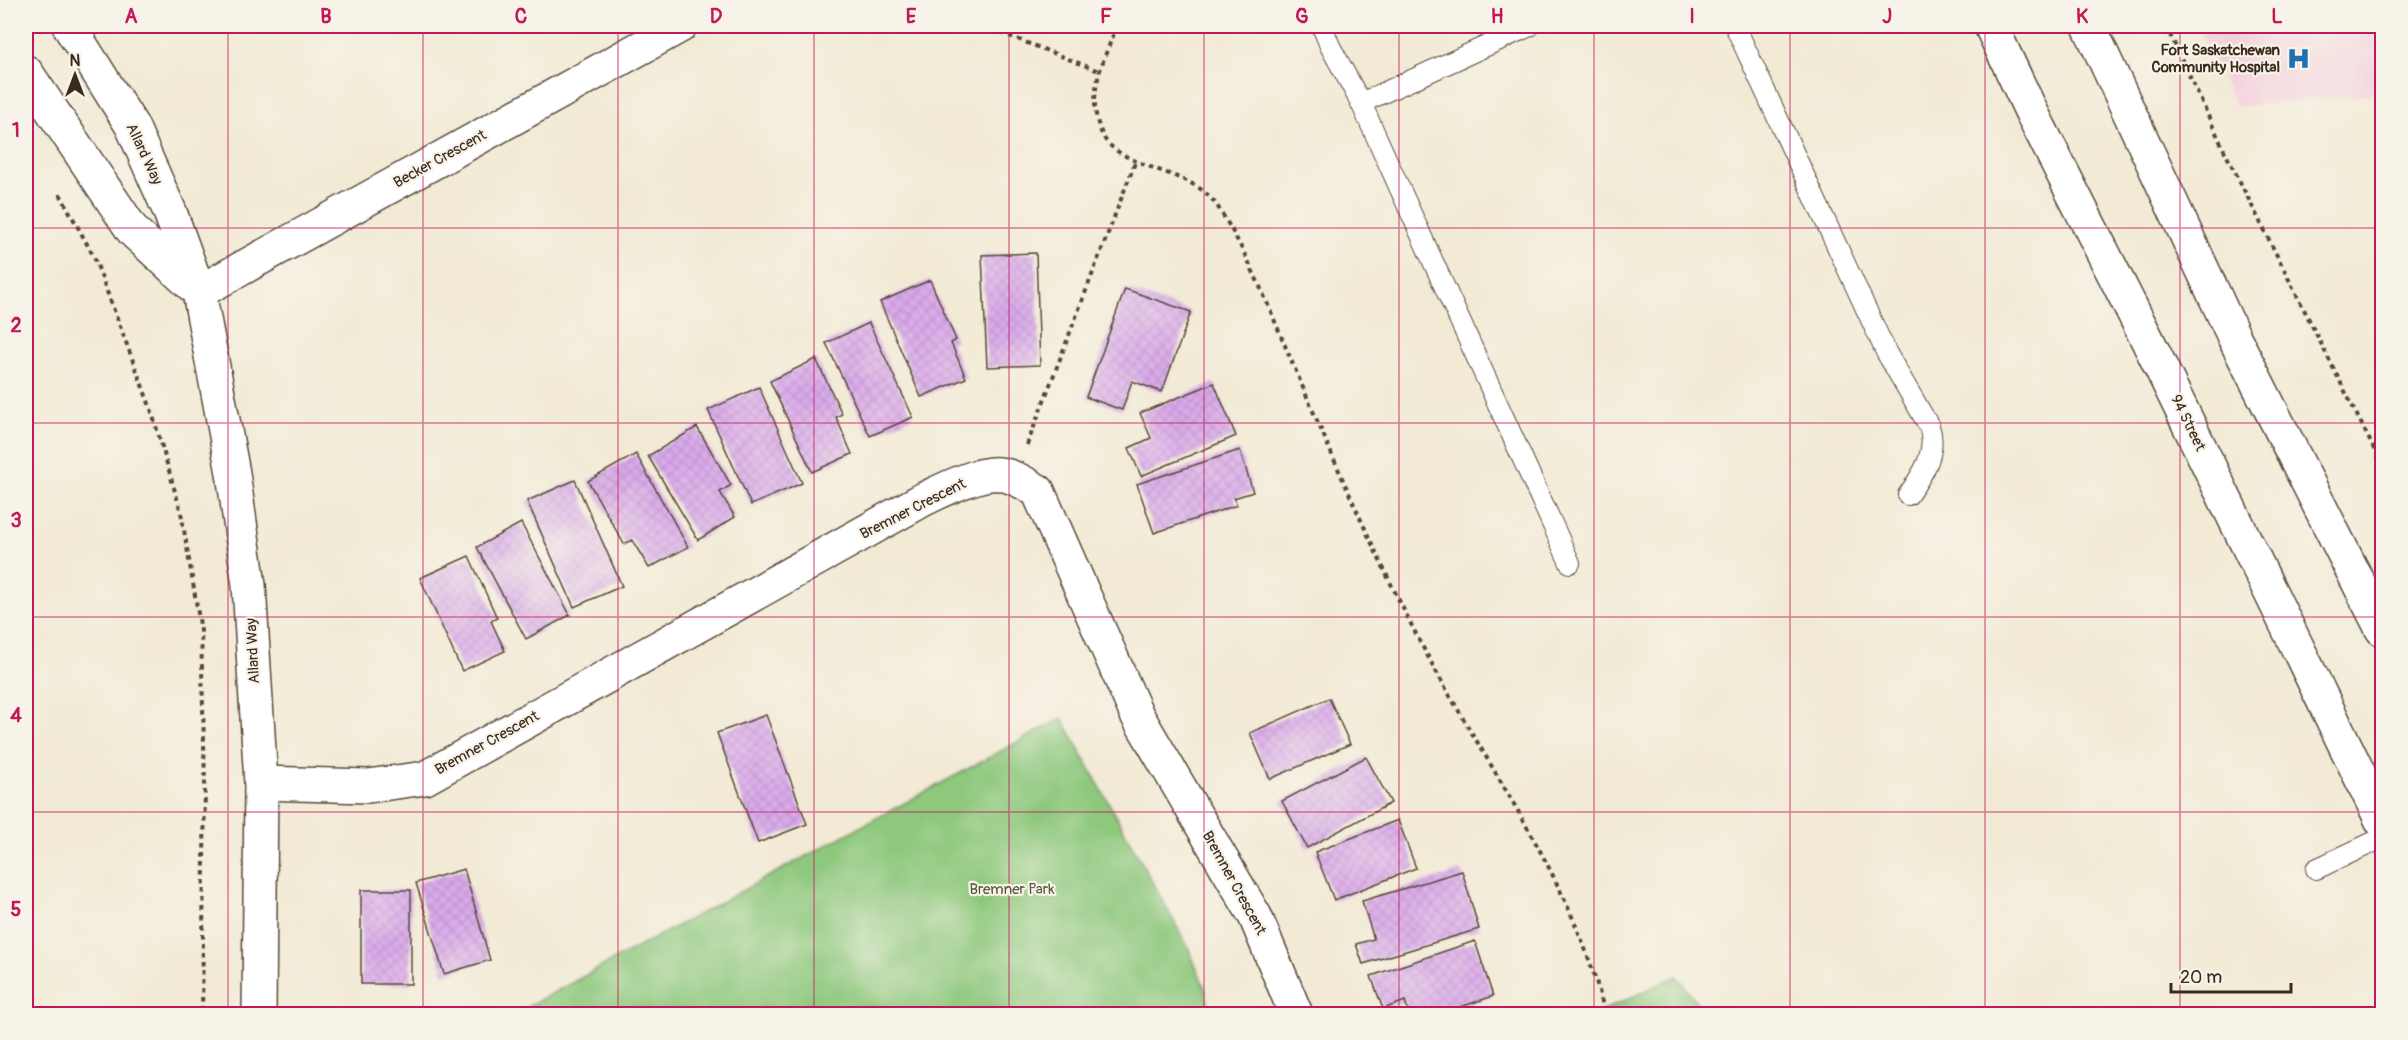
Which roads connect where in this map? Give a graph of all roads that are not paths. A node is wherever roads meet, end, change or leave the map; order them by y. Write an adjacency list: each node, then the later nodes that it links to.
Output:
1 (69, 26): 10 (street, Allard Way)
2 (680, 26): 10 (street, Becker Crescent)
3 (1322, 26): 9 (lane)
4 (1530, 26): 9 (lane)
5 (1735, 26): 11 (lane)
6 (1991, 26): 15 (street, 94 Street)
7 (2089, 26): 13 (street)
8 (26, 72): 10 (street)
9 (1361, 103): 12 (lane)
10 (199, 292): 14 (street, Allard Way)
11 (1908, 495)
12 (1570, 563)
13 (2382, 629)
14 (261, 783): 18 (street, Allard Way); 19 (street, Bremner Crescent)
15 (2382, 821)
16 (2382, 838): 17 (lane)
17 (2316, 869)
18 (259, 1014)
19 (1296, 1014)

